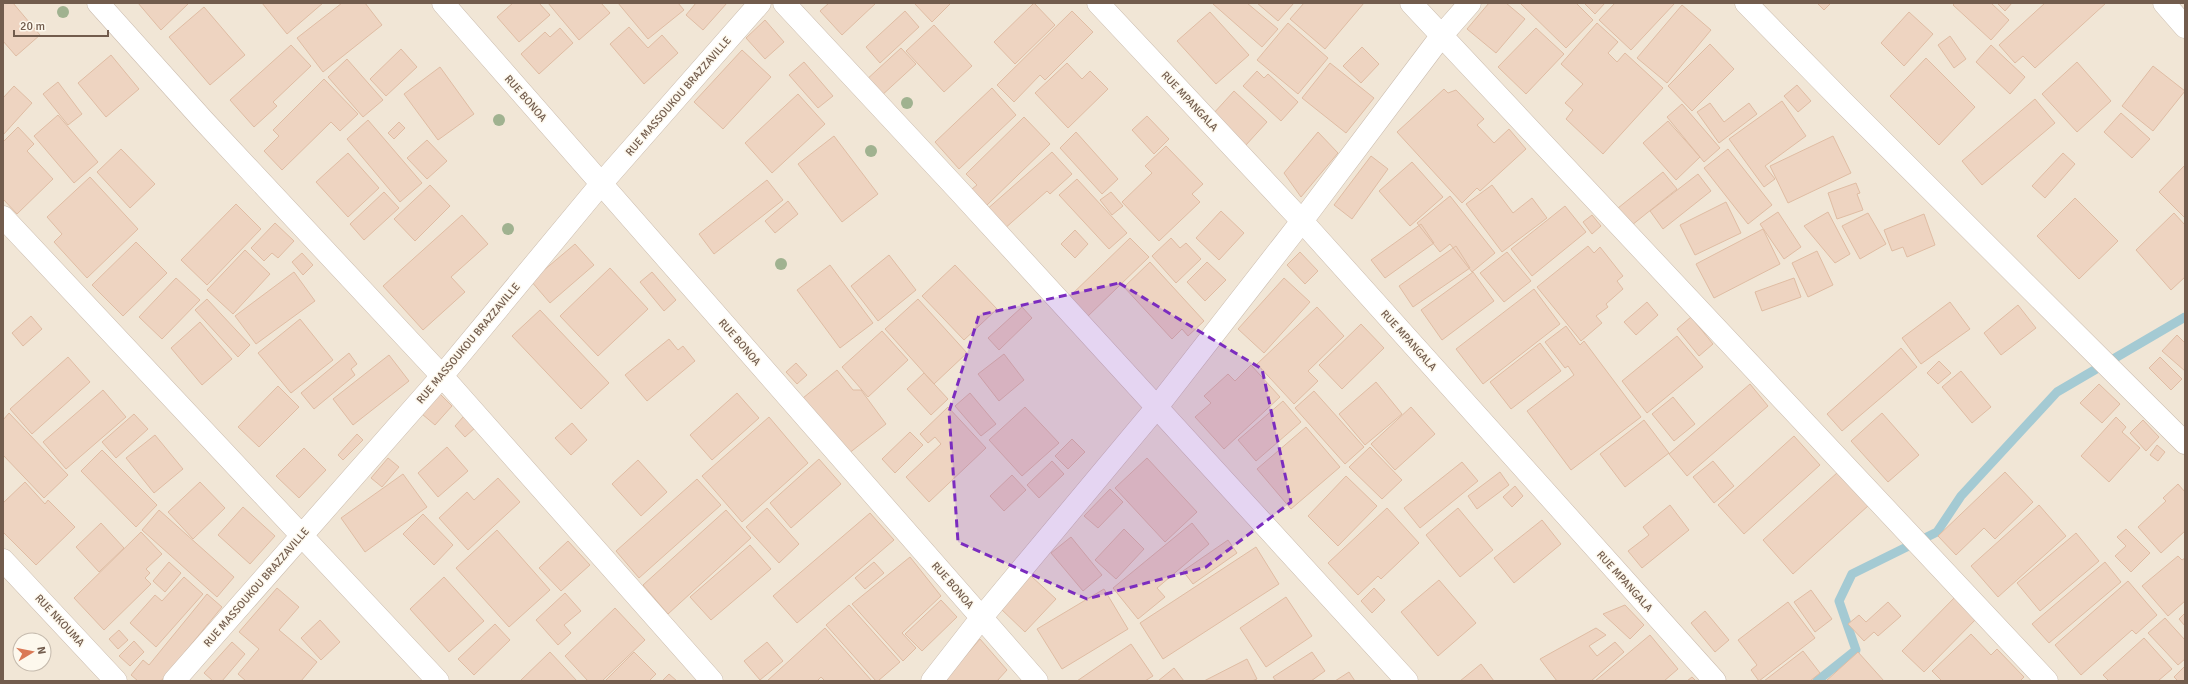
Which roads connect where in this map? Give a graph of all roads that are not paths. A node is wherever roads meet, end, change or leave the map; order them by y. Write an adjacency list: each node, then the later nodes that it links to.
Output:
1 (98, 3): 15 (street)
2 (442, 3): 12 (street, RUE BONOA)
3 (760, 3): 12 (street, RUE MASSOUKOU BRAZZAVILLE)
4 (784, 3): 16 (street)
5 (1098, 3): 14 (street, RUE MPANGALA)
6 (1411, 3): 11 (street)
7 (1470, 3): 11 (street)
8 (1746, 3): 17 (street)
9 (2164, 3): 10 (street)
10 (2185, 27)
11 (1442, 35): 14 (street); 29 (street)
12 (601, 184): 15 (street, RUE MASSOUKOU BRAZZAVILLE); 20 (street, RUE BONOA)
13 (3, 217): 18 (street)
14 (1302, 221): 16 (street); 28 (street, RUE MPANGALA)
15 (442, 376): 18 (street, RUE MASSOUKOU BRAZZAVILLE); 24 (street)
16 (1157, 407): 20 (street); 27 (street)
17 (2185, 443)
18 (301, 536): 22 (street, RUE MASSOUKOU BRAZZAVILLE); 23 (street)
19 (3, 560): 21 (street, RUE NKOUMA)
20 (982, 617): 25 (street); 26 (street, RUE BONOA)
21 (116, 681)
22 (174, 681)
23 (438, 681)
24 (712, 681)
25 (932, 681)
26 (1037, 681)
27 (1407, 681)
28 (1715, 681)
29 (2047, 681)

